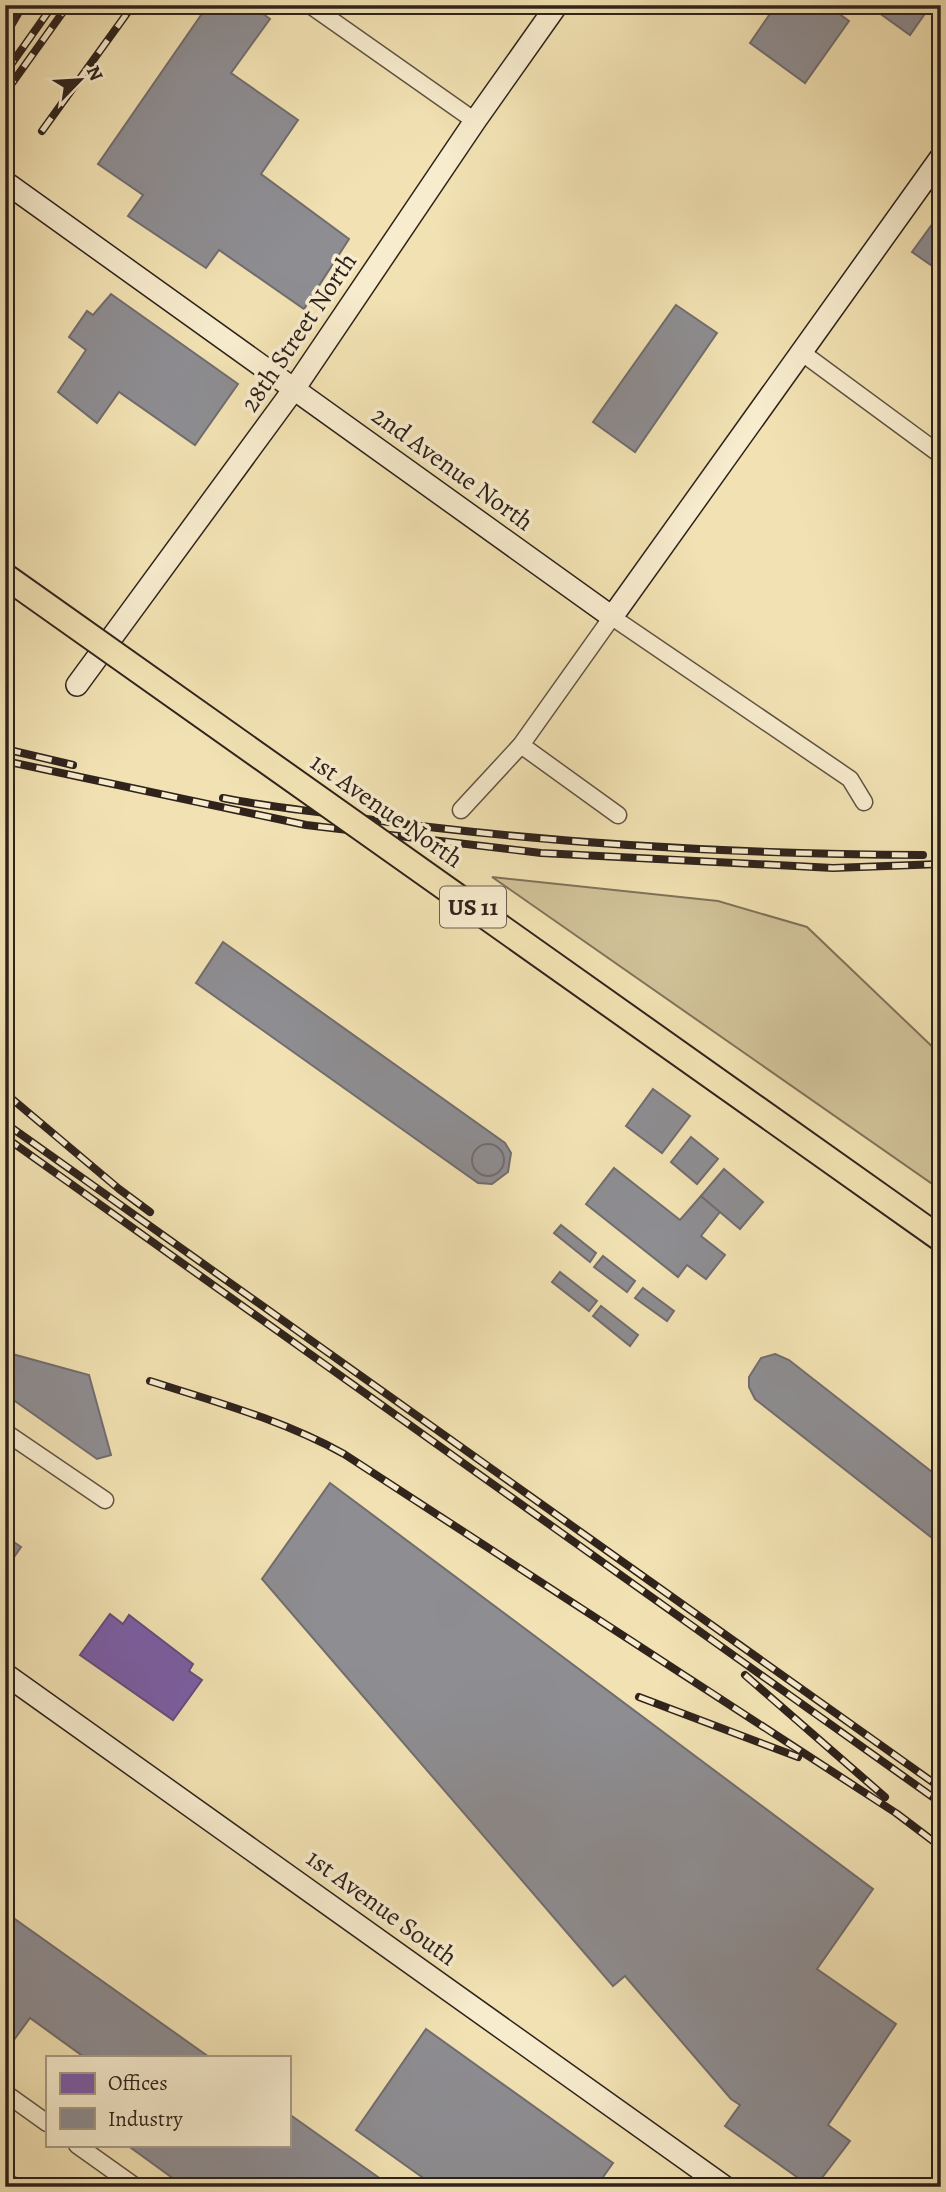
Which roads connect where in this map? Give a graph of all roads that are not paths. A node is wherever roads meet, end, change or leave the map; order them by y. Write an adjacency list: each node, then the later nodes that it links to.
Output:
1 (310, 5): 3 (street)
2 (557, 5): 3 (street, 28th Street North)
3 (475, 121): 7 (street, 28th Street North)
4 (941, 157): 6 (street)
5 (5, 182): 7 (street, 2nd Avenue North)
6 (801, 352): 8 (street); 10 (street)
7 (294, 389): 10 (street, 2nd Avenue North); 11 (street, 28th Street North)
8 (941, 455)
9 (5, 576): 16 (main road, 1st Avenue North / US 11, bridge)
10 (612, 617): 12 (street); 13 (street, 2nd Avenue North)
11 (77, 685)
12 (521, 745): 14 (street); 15 (street)
13 (864, 802)
14 (461, 810)
15 (618, 815)
16 (941, 1239)
17 (5, 1432): 18 (street)
18 (105, 1500)
19 (5, 1674): 24 (street, 1st Avenue South)
20 (5, 2093): 21 (street)
21 (46, 2122)
22 (78, 2146): 23 (street)
23 (136, 2187)
24 (725, 2187)

